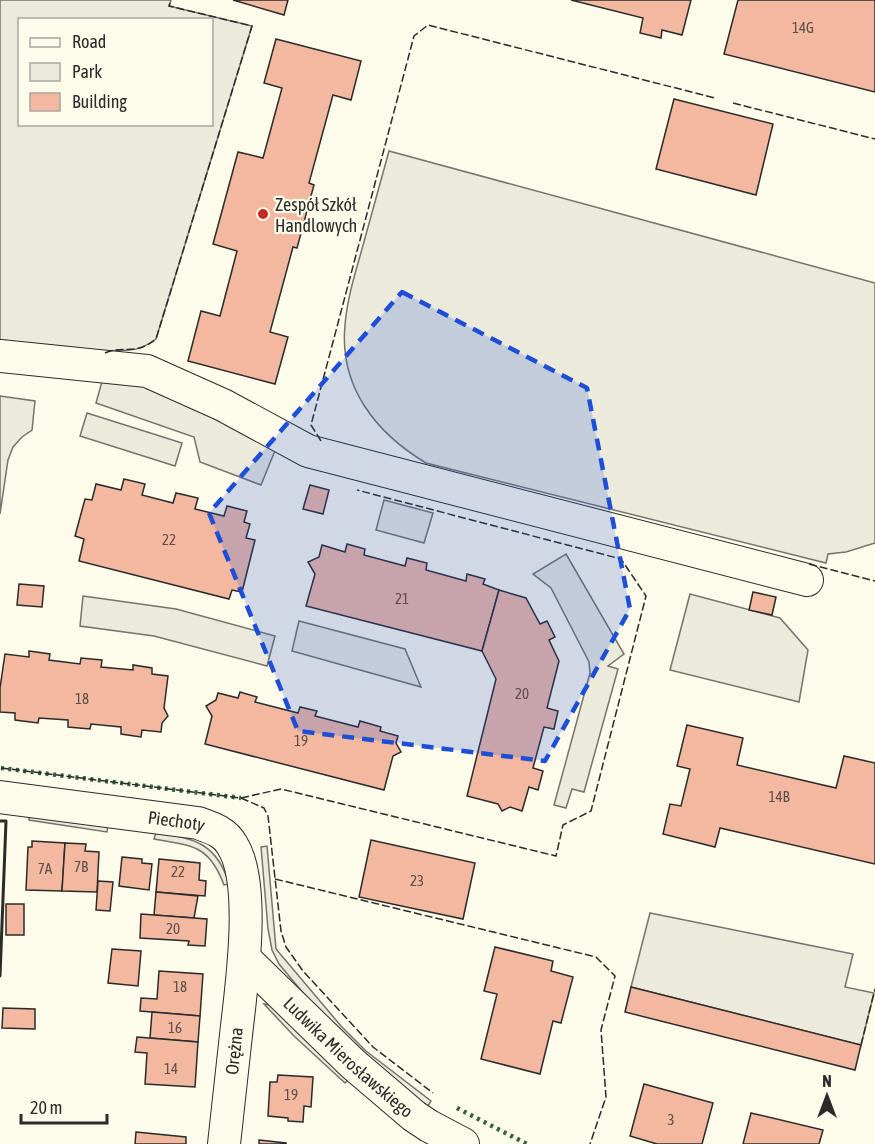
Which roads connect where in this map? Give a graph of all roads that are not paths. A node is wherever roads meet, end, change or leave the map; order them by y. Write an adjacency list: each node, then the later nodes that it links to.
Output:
1 (0, 356): 2 (street)
2 (807, 580)
3 (0, 797): 4 (street, Piechoty)
4 (244, 958): 5 (street, Orężna); 6 (street, Ludwika Mierosławskiego)
5 (224, 1144)
6 (464, 1144)

